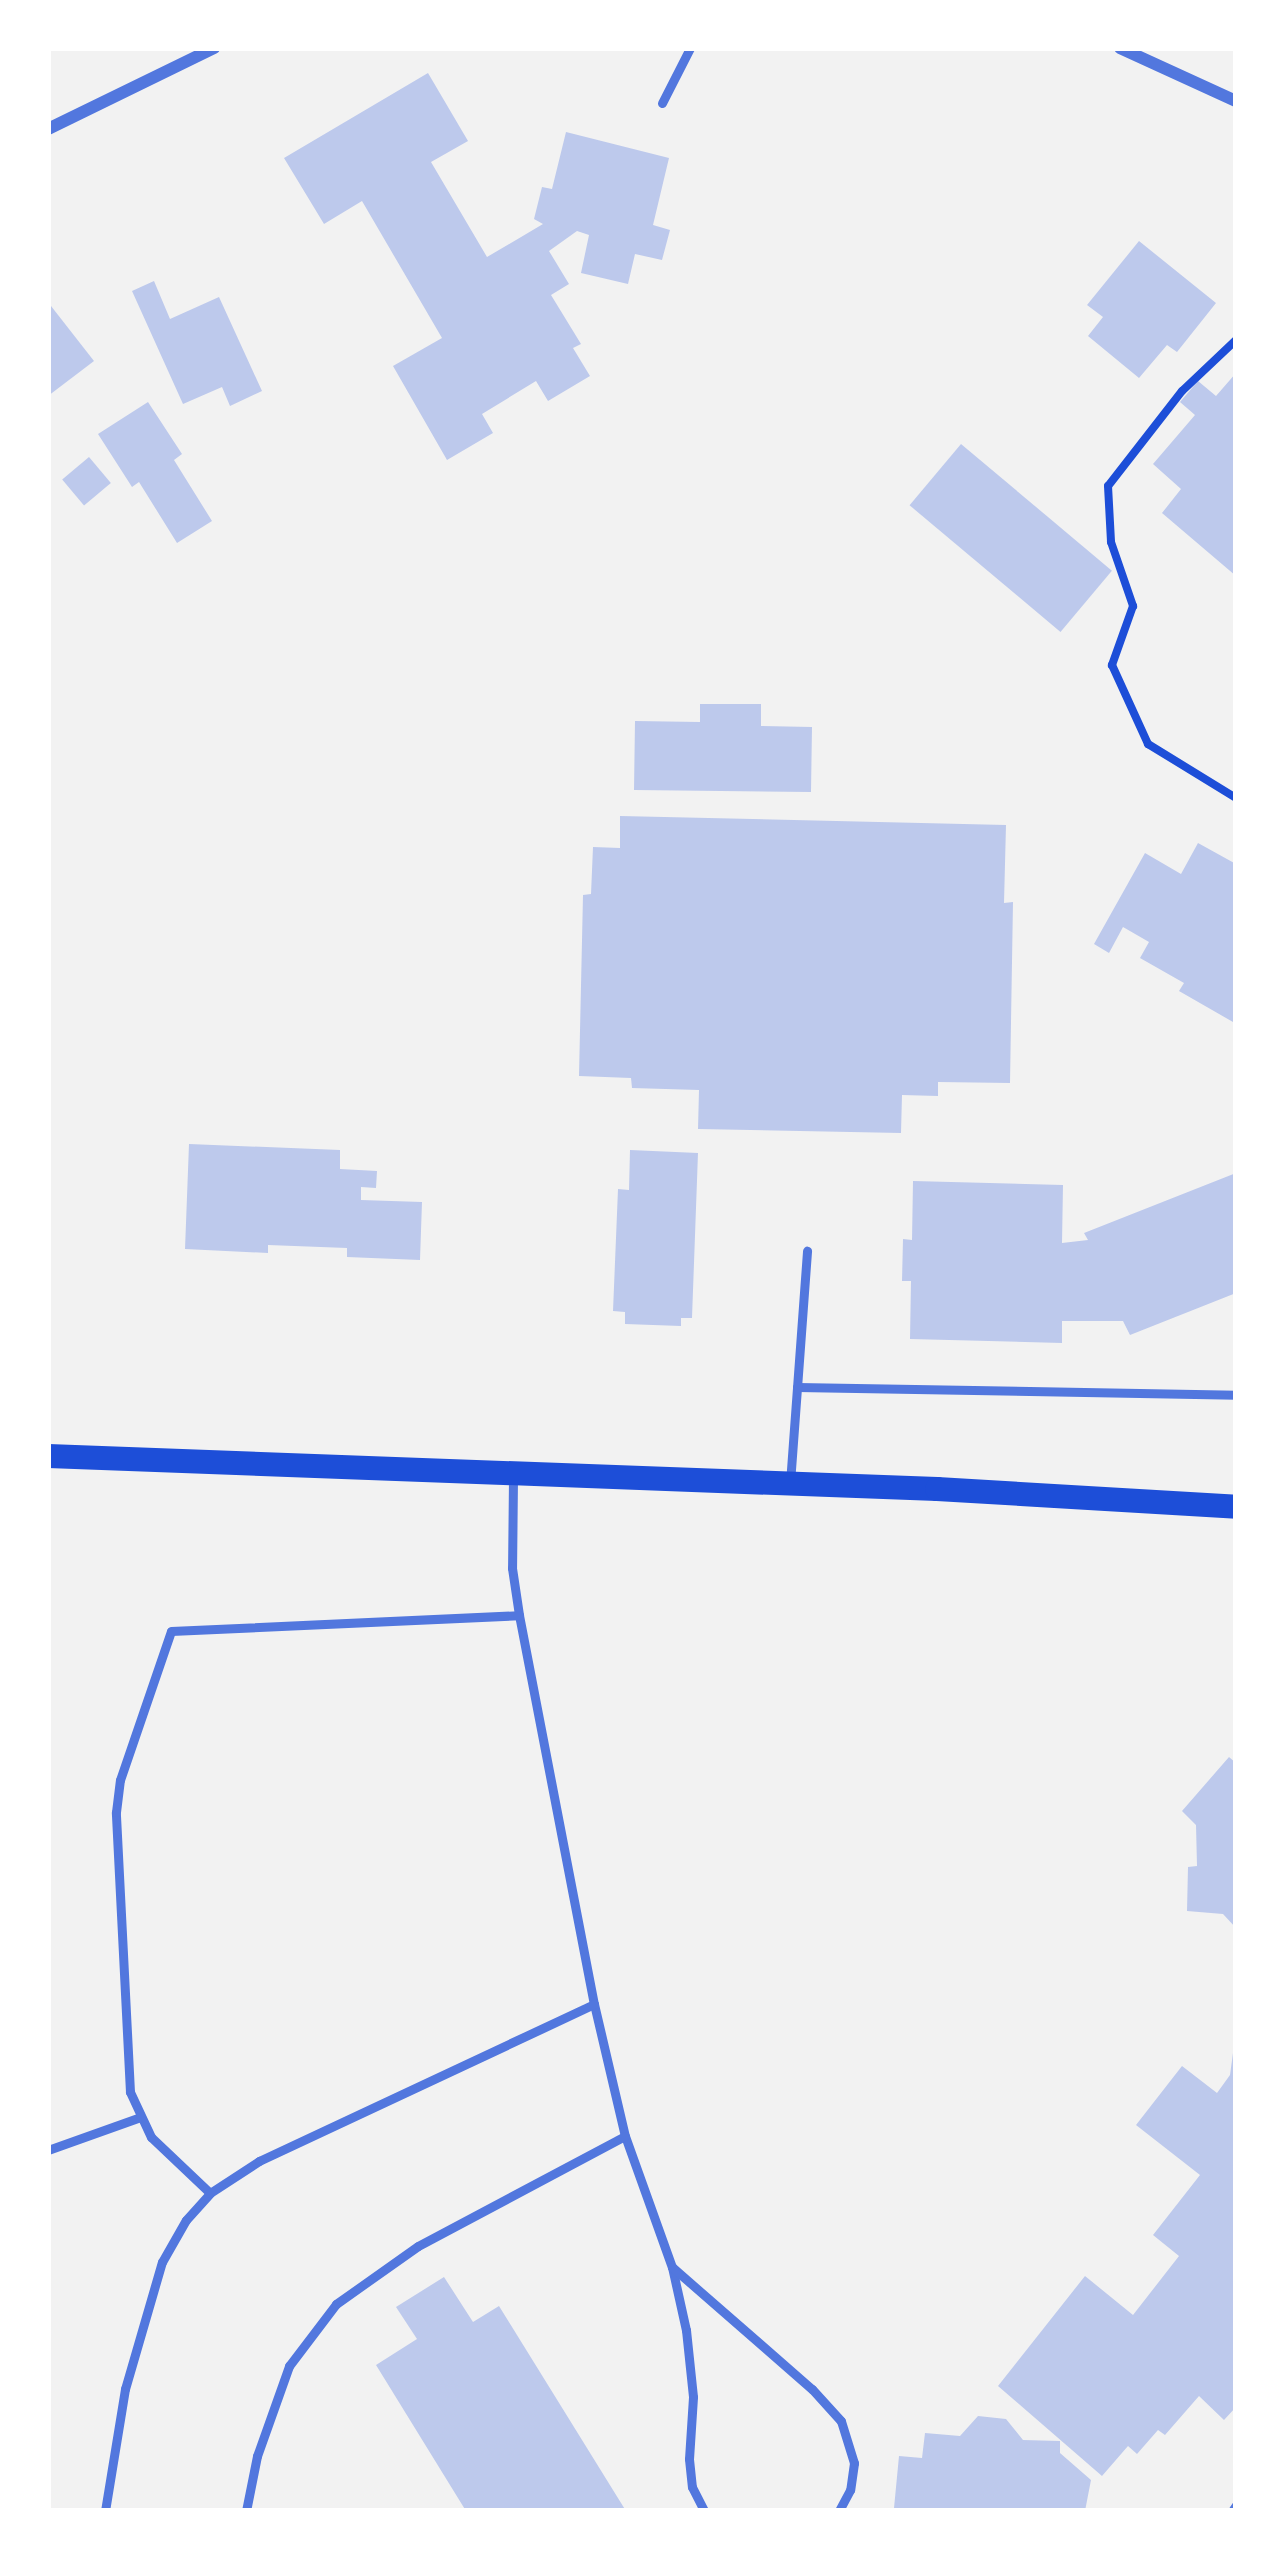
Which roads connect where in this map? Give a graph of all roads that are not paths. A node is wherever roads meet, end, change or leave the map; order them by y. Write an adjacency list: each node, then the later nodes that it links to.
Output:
1 (214, 48): 6 (street)
2 (690, 48): 5 (lane)
3 (1120, 48): 4 (street)
4 (1236, 101)
5 (662, 103)
6 (48, 129)
7 (808, 1251): 8 (lane)
8 (797, 1387): 9 (lane); 12 (lane)
9 (1236, 1395)
10 (48, 1456): 11 (main road)
11 (513, 1473): 12 (main road); 14 (lane)
12 (790, 1483): 13 (main road)
13 (1236, 1507)
14 (519, 1615): 15 (lane); 16 (lane)
15 (594, 2004): 17 (lane); 19 (lane)
16 (138, 2117): 18 (lane); 19 (lane)
17 (625, 2137): 20 (lane); 22 (lane)
18 (48, 2150)
19 (210, 2193): 21 (lane)
20 (672, 2267): 23 (lane); 24 (lane)
21 (104, 2511)
22 (246, 2511)
23 (704, 2511)
24 (839, 2511)

